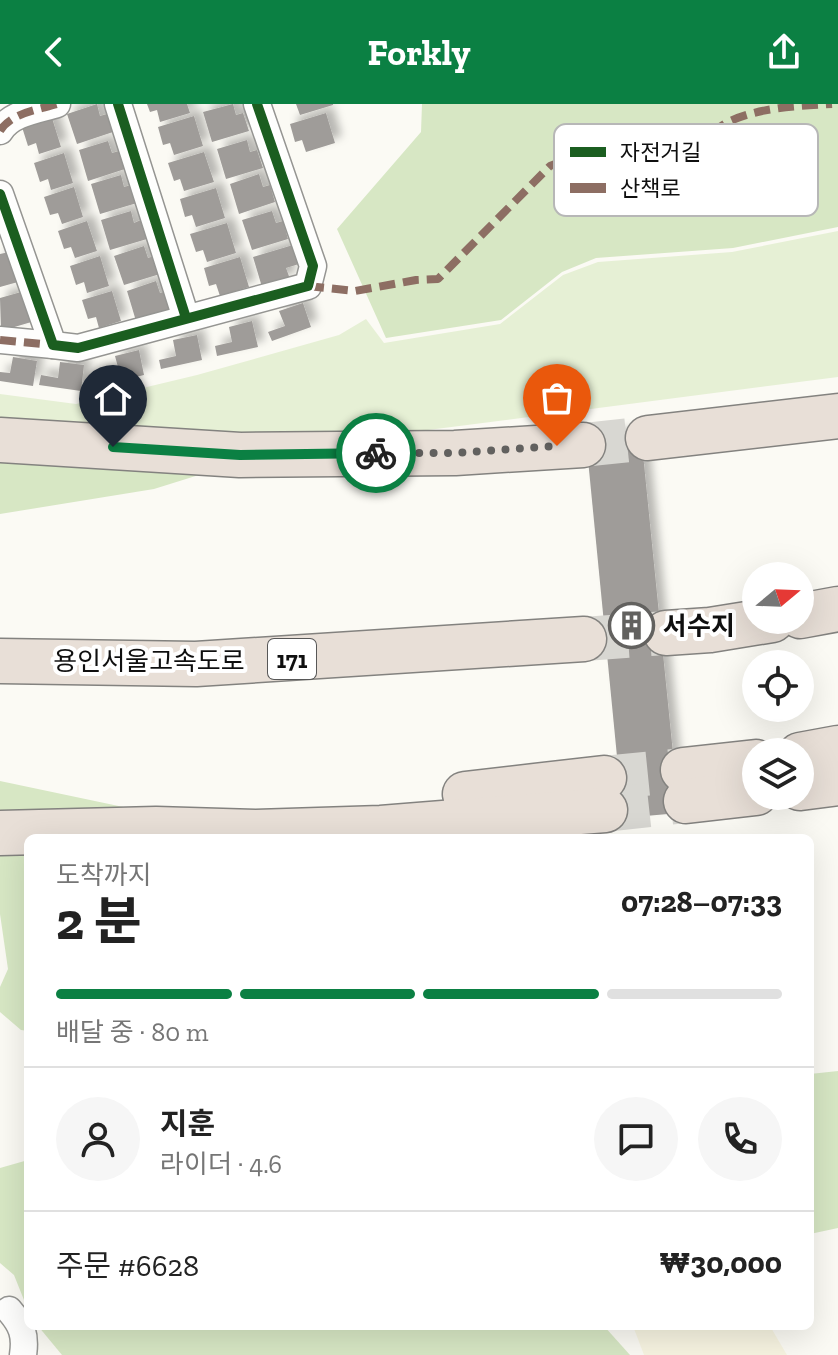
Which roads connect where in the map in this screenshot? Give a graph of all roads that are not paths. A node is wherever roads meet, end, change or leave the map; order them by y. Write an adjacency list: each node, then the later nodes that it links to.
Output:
1 (57, 104): 4 (street)
2 (118, 104): 6 (street)
3 (257, 104): 6 (street)
4 (0, 131)
5 (0, 194): 8 (street)
6 (186, 318): 8 (street)
7 (0, 340): 8 (street)
8 (53, 345)
9 (838, 416): 10 (highway)
10 (648, 438)
11 (0, 440): 12 (highway)
12 (583, 445)
13 (838, 590): 14 (highway)
14 (814, 594)
15 (742, 606): 18 (highway)
16 (838, 609): 17 (highway)
17 (814, 613)
18 (742, 625)
19 (0, 640): 20 (highway, 용인서울고속도로 / 171)
20 (0, 661)
21 (838, 748): 22 (highway)
22 (814, 752)
23 (742, 767): 26 (highway)
24 (838, 783): 25 (highway)
25 (814, 786)
26 (742, 791)
27 (604, 794): 28 (highway)
28 (0, 833)
29 (9, 1310): 30 (street)
30 (23, 1355)

